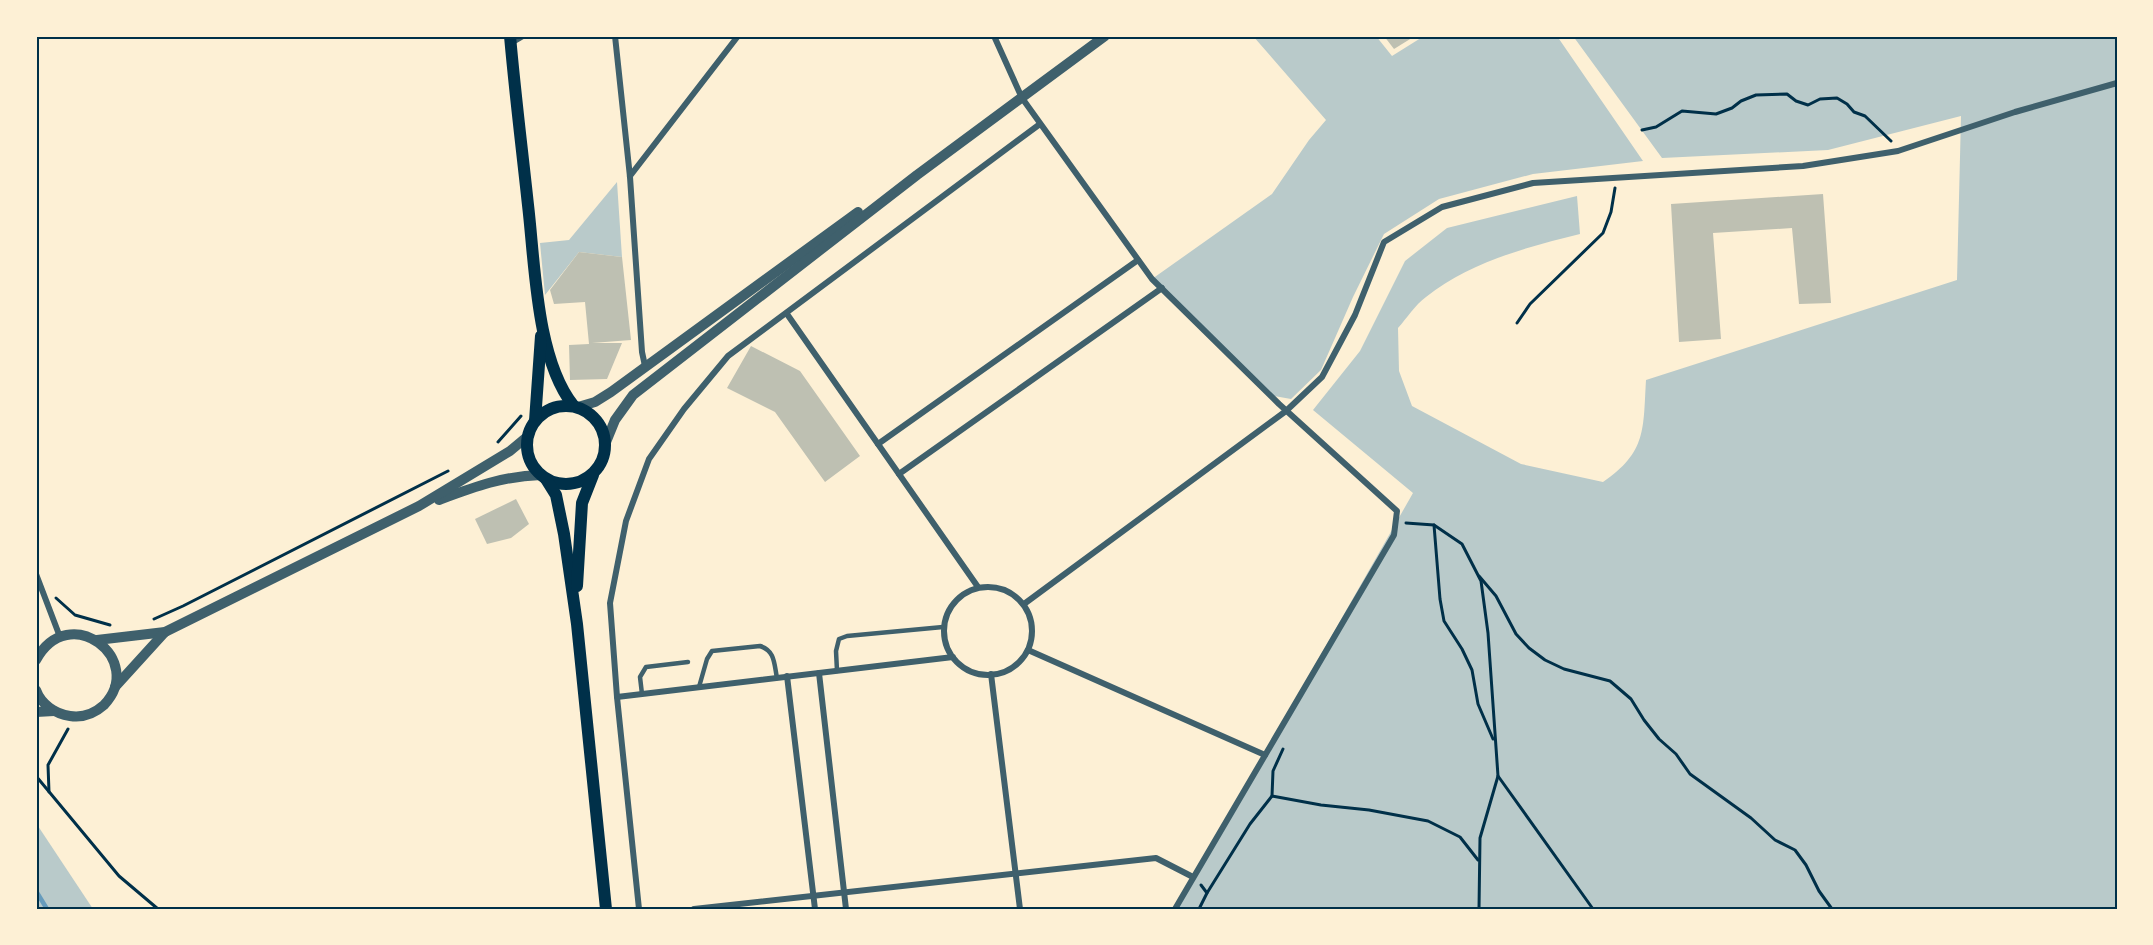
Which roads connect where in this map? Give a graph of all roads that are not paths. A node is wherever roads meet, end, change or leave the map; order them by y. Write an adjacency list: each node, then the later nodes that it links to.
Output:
1 (524, 36): 6 (street)
2 (615, 36): 11 (street)
3 (738, 36): 11 (street)
4 (994, 36): 8 (street)
5 (1105, 36): 8 (street)
6 (510, 40): 15 (main road)
7 (2117, 83): 18 (street)
8 (1022, 98): 9 (street); 10 (street)
9 (1040, 124): 12 (street); 14 (street)
10 (917, 176): 16 (street); 21 (street)
11 (630, 177): 16 (street)
12 (1138, 260): 13 (street); 22 (street)
13 (1162, 288): 18 (street); 23 (street)
14 (787, 314): 22 (street); 48 (street)
15 (542, 327): 17 (main road); 19 (main road)
16 (645, 366): 17 (street)
17 (575, 406): 19 (main road); 21 (main road)
18 (1286, 411): 29 (street); 51 (street)
19 (535, 421): 20 (main road)
20 (528, 436): 25 (main road); 26 (street)
21 (606, 442): 24 (main road)
22 (878, 444): 23 (street)
23 (899, 474): 28 (street)
24 (593, 475): 25 (main road); 30 (main road)
25 (543, 477): 26 (street); 30 (main road)
26 (419, 507): 32 (street)
27 (36, 574): 33 (street)
28 (978, 587): 29 (street); 31 (street)
29 (1024, 604): 35 (street)
30 (576, 614): 56 (main road)
31 (943, 627): 36 (street); 39 (lane)
32 (165, 632): 34 (street); 44 (street)
33 (60, 637): 34 (street); 37 (street)
34 (97, 640): 44 (street)
35 (1028, 650): 41 (street); 51 (street)
36 (952, 657): 39 (street); 41 (street)
37 (36, 660)
38 (688, 663): 47 (lane)
39 (837, 670): 40 (street)
40 (819, 673): 42 (street); 54 (street)
41 (992, 674): 52 (street)
42 (787, 676): 43 (street); 55 (street)
43 (777, 678): 45 (street); 45 (lane)
44 (115, 687): 49 (street)
45 (699, 687): 47 (street)
46 (36, 690): 49 (street)
47 (642, 694): 48 (street)
48 (617, 697): 57 (street)
49 (54, 711): 50 (street)
50 (36, 712)
51 (1265, 755): 53 (street)
52 (1016, 874): 53 (street); 54 (street); 61 (street)
53 (1193, 877): 62 (street)
54 (844, 892): 55 (street); 60 (street)
55 (813, 895): 58 (street); 59 (street)
56 (606, 909)
57 (639, 909)
58 (694, 909)
59 (815, 909)
60 (846, 909)
61 (1020, 909)
62 (1175, 909)

